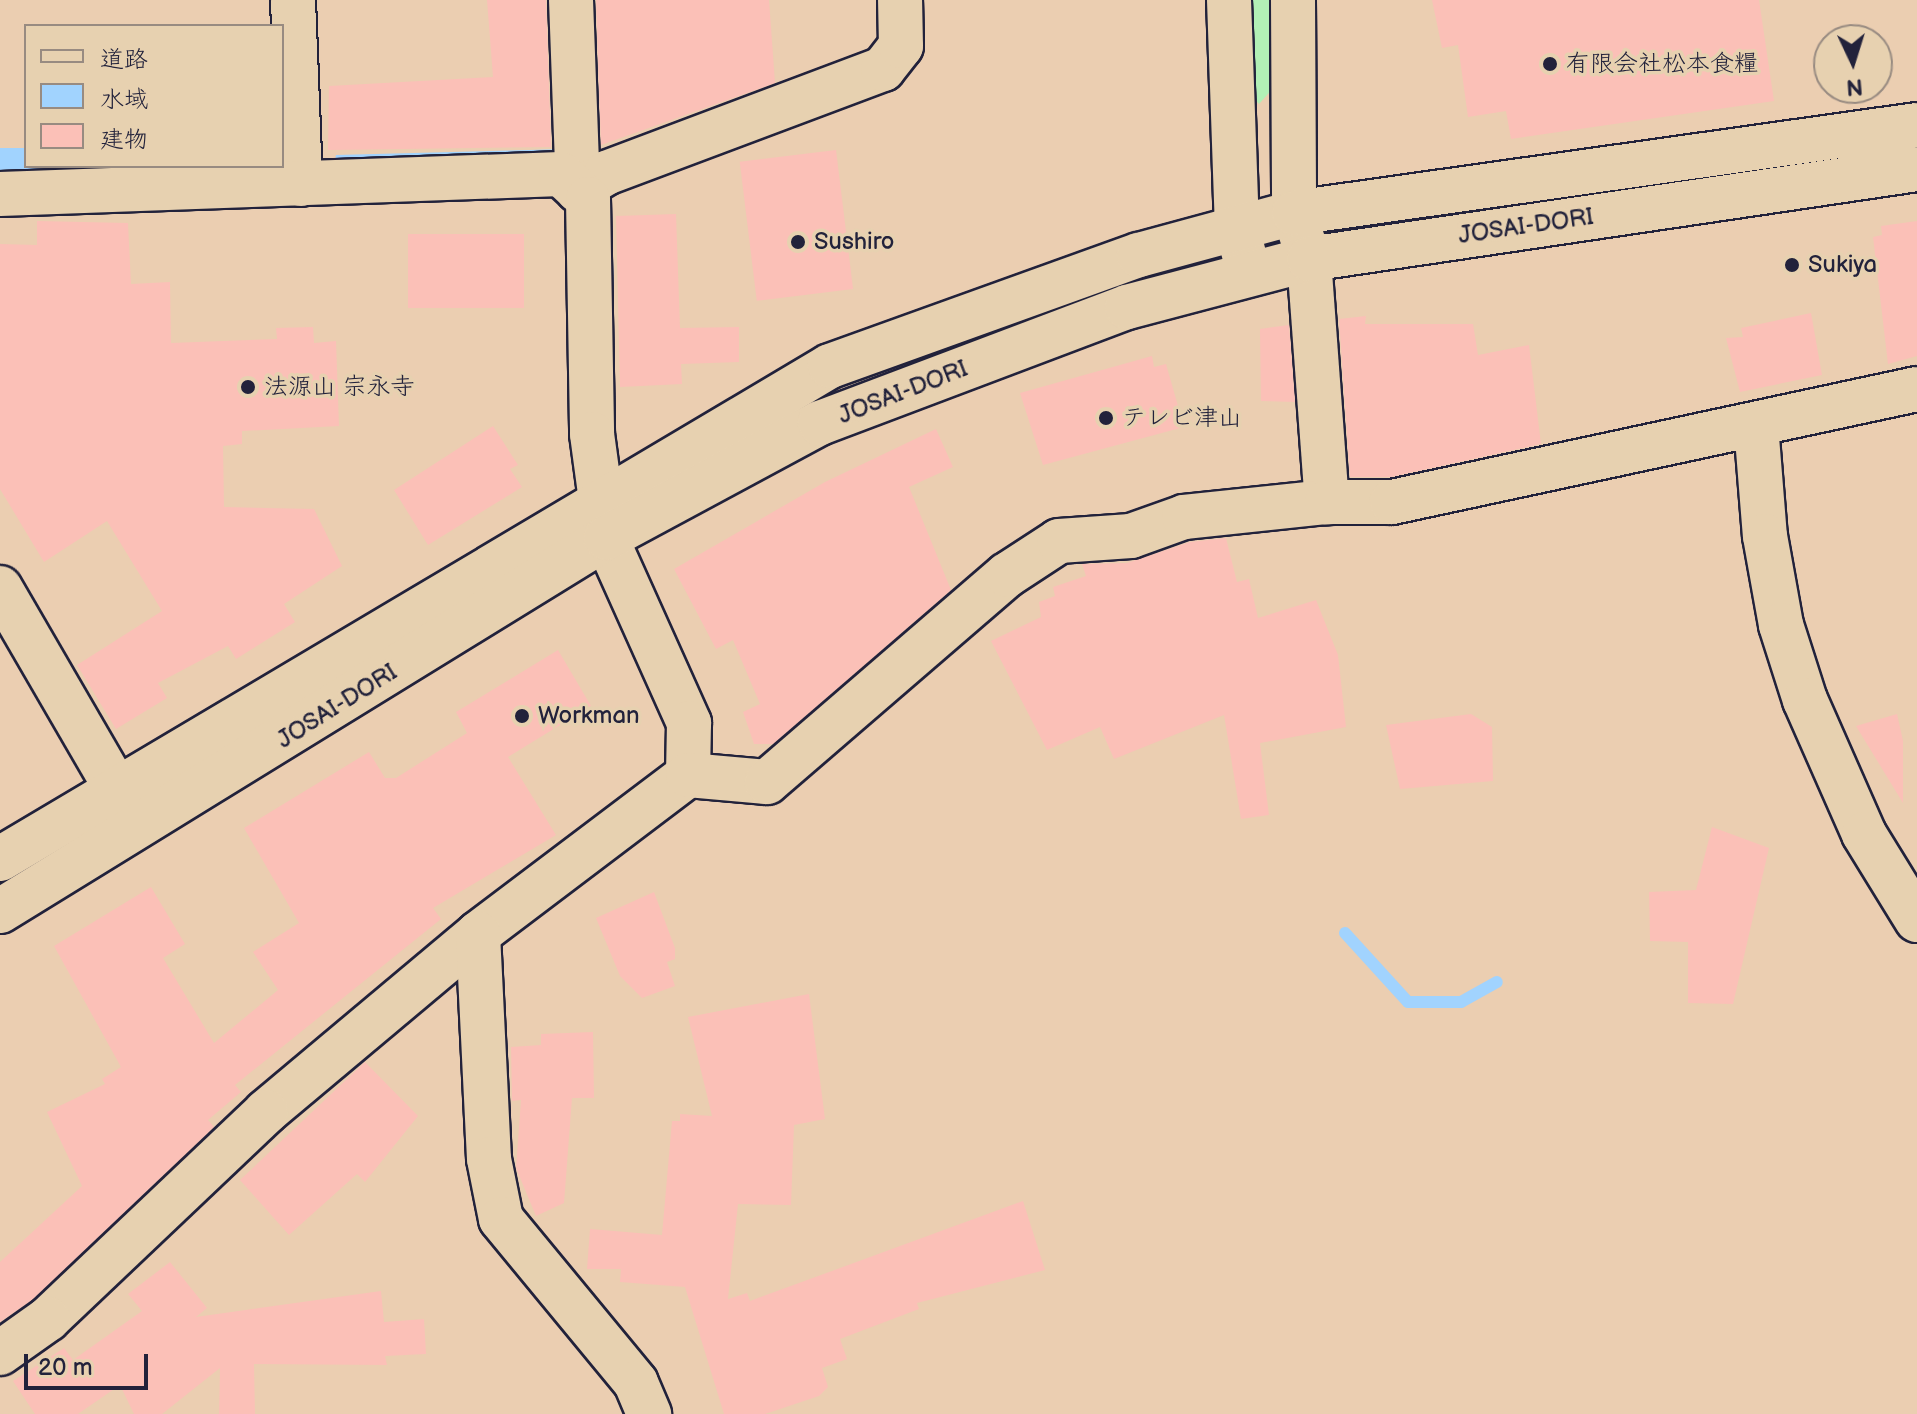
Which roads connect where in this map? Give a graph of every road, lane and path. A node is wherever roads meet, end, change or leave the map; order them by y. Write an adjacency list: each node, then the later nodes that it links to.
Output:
1 (293, 0): 8 (street)
2 (571, 0): 9 (street)
3 (900, 0): 9 (street)
4 (1229, 0): 12 (street)
5 (1293, 0): 11 (street)
6 (1917, 125): 11 (street, JOSAI-DORI)
7 (1917, 169): 13 (street, JOSAI-DORI)
8 (300, 184): 9 (street); 10 (street)
9 (578, 190): 18 (street)
10 (0, 194)
11 (1294, 213): 12 (street, JOSAI-DORI); 13 (street)
12 (1237, 228): 14 (street); 18 (street, JOSAI-DORI)
13 (1309, 259): 14 (street, JOSAI-DORI); 17 (street)
14 (1250, 275): 18 (street, JOSAI-DORI)
15 (1917, 389): 16 (street)
16 (1756, 425): 17 (street); 25 (street)
17 (1327, 502): 20 (street)
18 (604, 519): 20 (street); 21 (street, JOSAI-DORI); 22 (street, JOSAI-DORI)
19 (0, 588): 21 (street)
20 (688, 775): 26 (street)
21 (121, 789): 22 (street); 23 (street, JOSAI-DORI)
22 (137, 831): 24 (street, JOSAI-DORI)
23 (0, 859)
24 (0, 911)
25 (1917, 920)
26 (478, 934): 27 (street); 28 (street)
27 (0, 1353)
28 (649, 1414)

